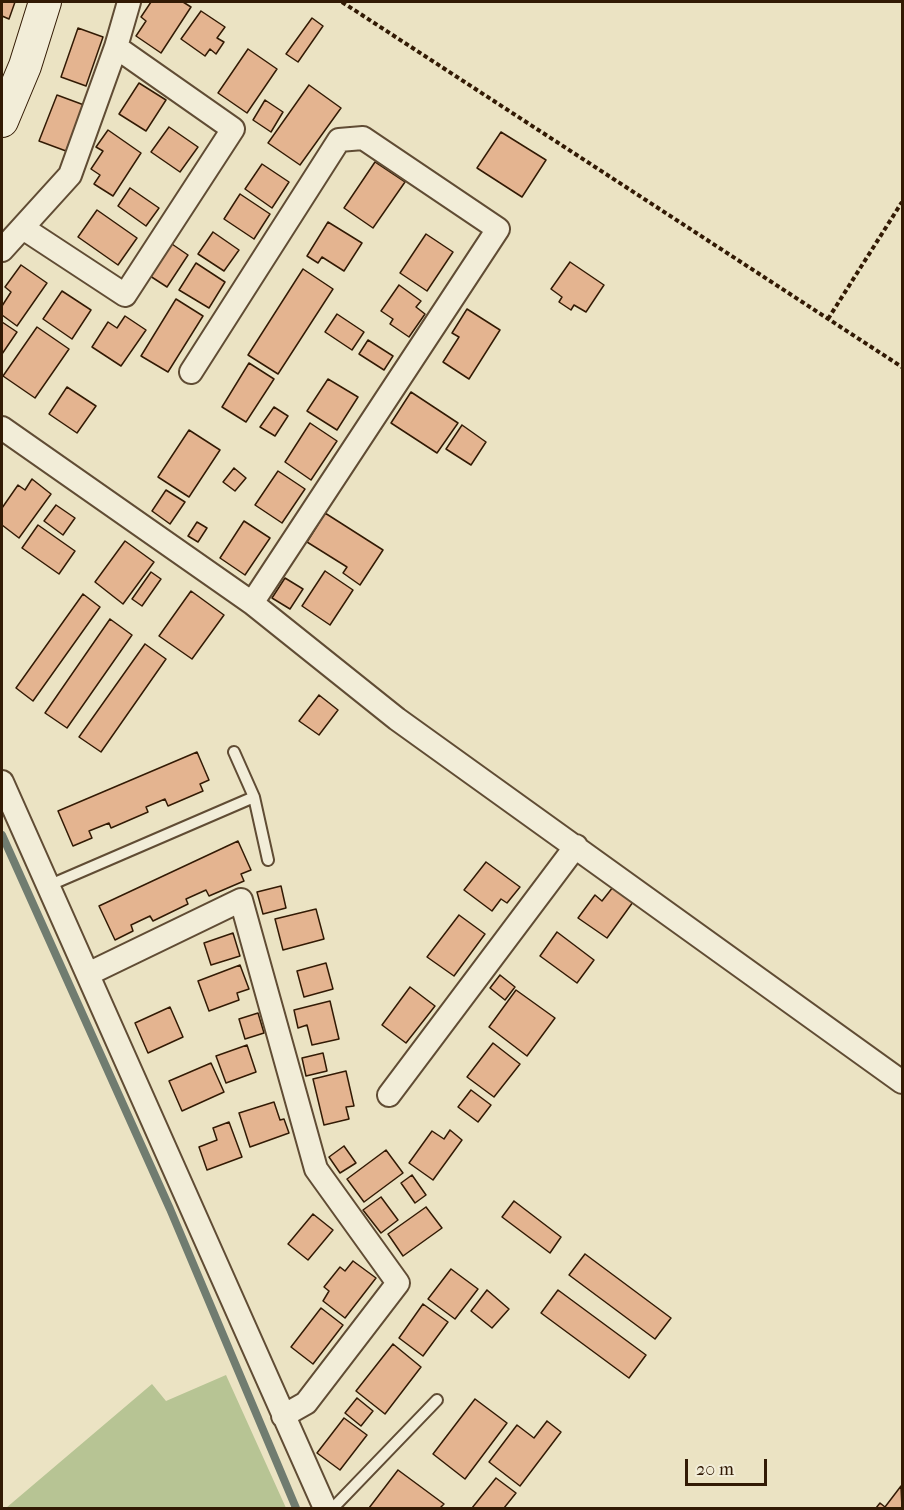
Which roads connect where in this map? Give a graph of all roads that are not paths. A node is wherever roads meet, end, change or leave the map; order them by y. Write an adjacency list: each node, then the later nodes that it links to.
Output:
1 (45, 2): 4 (street)
2 (129, 2): 3 (street)
3 (116, 47): 5 (street); 5 (street)
4 (2, 121)
5 (23, 228): 6 (street)
6 (2, 250)
7 (191, 372): 9 (street)
8 (2, 428): 9 (street)
9 (252, 603): 13 (street)
10 (234, 752): 12 (lane)
11 (2, 782): 15 (street)
12 (254, 797): 14 (lane); 15 (lane)
13 (576, 846): 17 (street); 18 (street)
14 (268, 860)
15 (50, 885): 16 (street)
16 (88, 974): 20 (street); 20 (street)
17 (903, 1082)
18 (389, 1095)
19 (437, 1400): 22 (lane)
20 (283, 1416): 21 (street)
21 (325, 1509)
22 (333, 1509)

